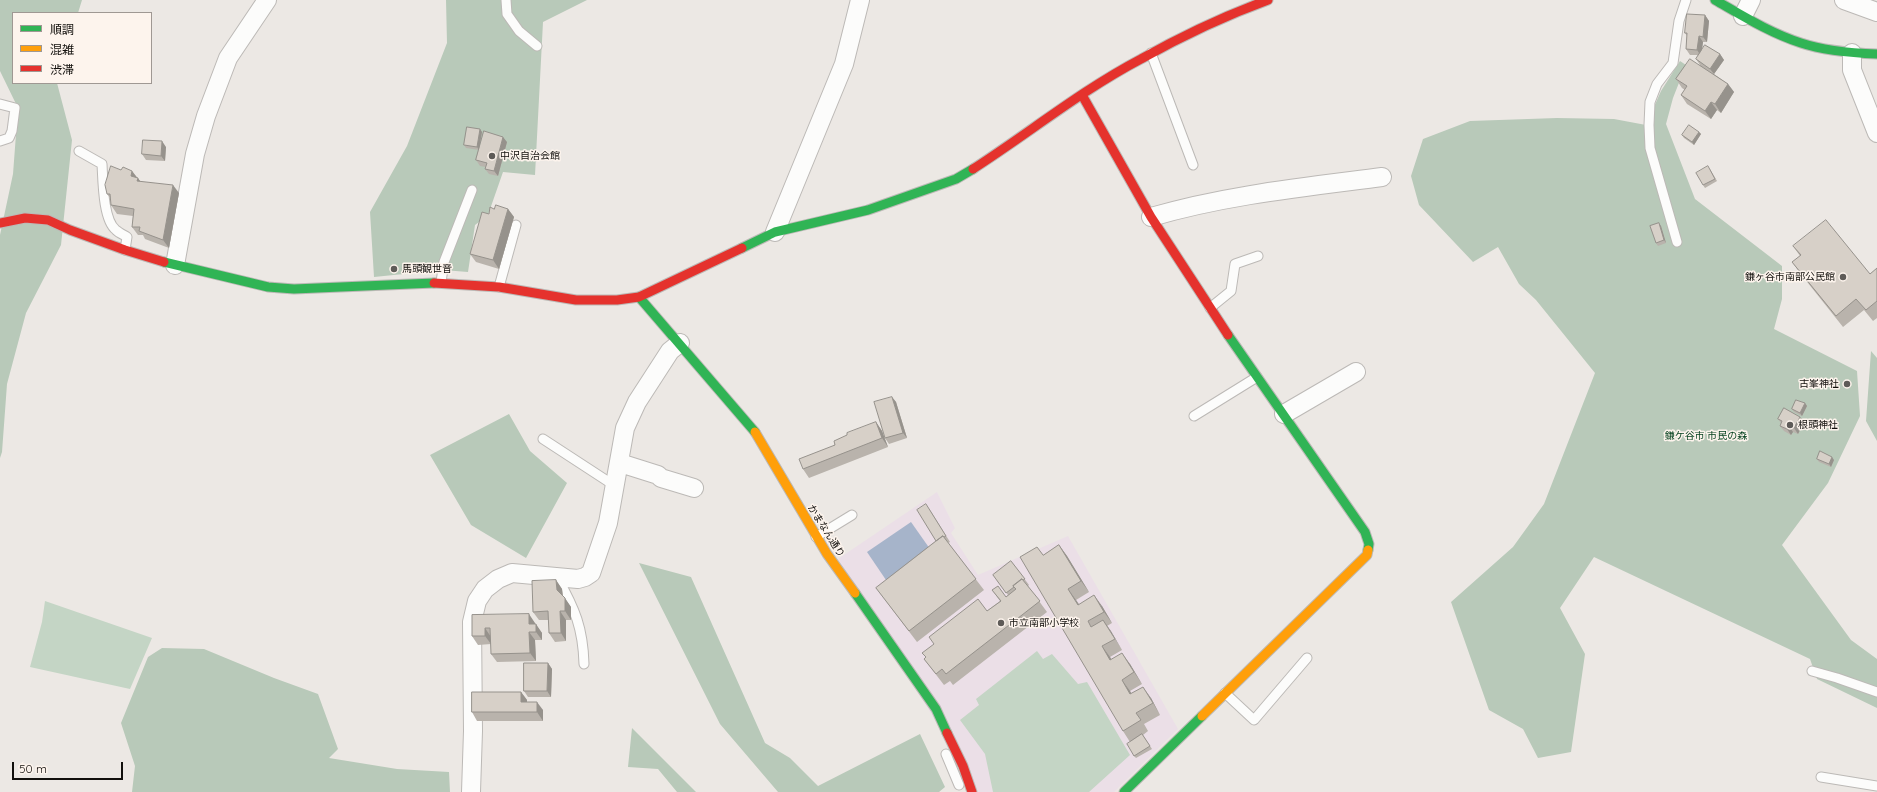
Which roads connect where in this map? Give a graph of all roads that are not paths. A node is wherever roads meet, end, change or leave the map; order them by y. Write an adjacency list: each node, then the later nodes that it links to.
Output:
1 (267, 0): 29 (street)
2 (506, 0): 10 (lane)
3 (860, 0): 25 (street)
4 (1268, 0): 11 (street)
5 (1686, 0): 26 (lane)
6 (1715, 0): 8 (street)
7 (1844, 0): 9 (street)
8 (1747, 8): 12 (street)
9 (1877, 12)
10 (537, 46)
11 (1151, 53): 14 (street); 19 (lane)
12 (1852, 53): 13 (street); 16 (street)
13 (1877, 54)
14 (1082, 95): 22 (street); 25 (street)
15 (0, 104): 17 (lane)
16 (1877, 133)
17 (0, 141)
18 (79, 151): 27 (lane)
19 (1193, 165)
20 (1382, 177): 22 (street)
21 (472, 190): 30 (lane)
22 (1151, 217): 33 (street)
23 (0, 223): 27 (street)
24 (516, 225): 31 (lane)
25 (775, 232): 32 (street)
26 (1677, 242)
27 (125, 250): 29 (street)
28 (1258, 256): 33 (lane)
29 (175, 264): 30 (street)
30 (441, 282): 31 (street)
31 (499, 287): 32 (street)
32 (639, 297): 34 (street, かまなん通り)
33 (1210, 308): 36 (street)
34 (680, 343): 40 (street); 44 (street, かまなん通り)
35 (1356, 372): 37 (street)
36 (1258, 376): 37 (street); 38 (lane)
37 (1284, 414): 50 (street)
38 (1194, 416)
39 (544, 438): 41 (lane)
40 (620, 463): 41 (street); 42 (street)
41 (615, 486): 45 (street)
42 (694, 488)
43 (852, 515): 44 (lane)
44 (816, 537): 51 (street, かまなん通り)
45 (557, 577): 47 (lane); 54 (street)
46 (1307, 658): 50 (lane)
47 (584, 664)
48 (1812, 671): 49 (lane)
49 (1877, 692)
50 (1225, 694): 57 (street)
51 (936, 709): 55 (lane); 56 (street, かまなん通り)
52 (1821, 777): 53 (lane)
53 (1877, 786)
54 (471, 792)
55 (961, 792)
56 (972, 792)
57 (1124, 792)

